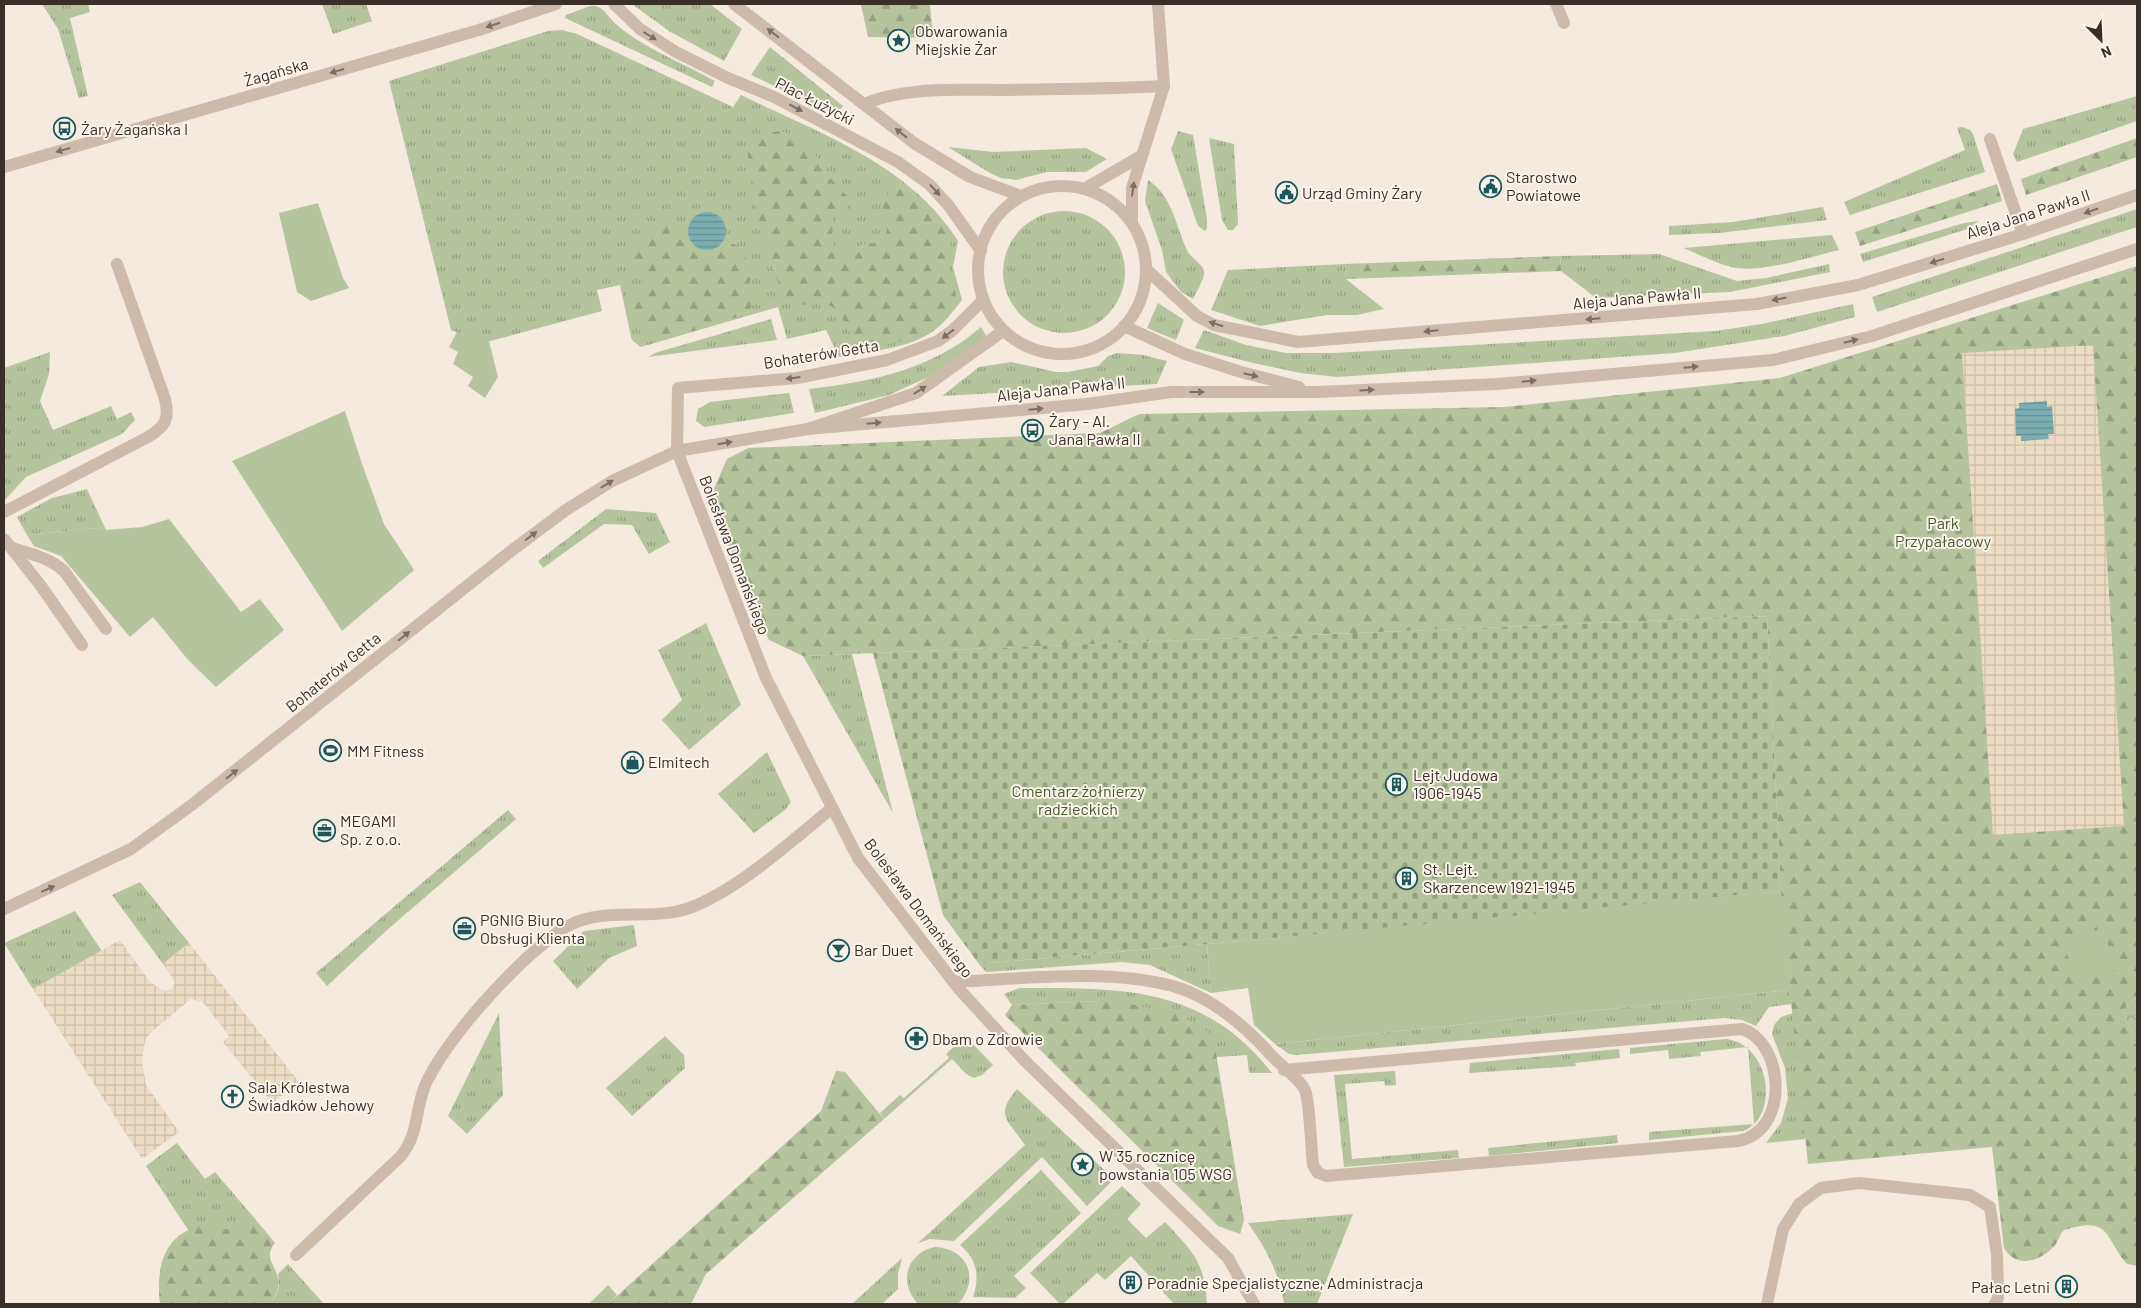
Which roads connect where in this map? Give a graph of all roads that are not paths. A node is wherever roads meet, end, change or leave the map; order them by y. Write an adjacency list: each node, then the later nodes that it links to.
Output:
1 (522, 4): 7 (street)
2 (556, 4): 7 (street, Żagańska)
3 (614, 4): 20 (street, Plac Łużycki, one-way to 20)
4 (734, 4): 10 (street, Plac Łużycki, one-way to 4)
5 (1556, 4): 8 (street)
6 (1162, 6): 9 (street)
7 (514, 18): 13 (street, Żagańska, one-way to 13)
8 (1564, 23)
9 (1164, 86): 10 (street); 12 (street)
10 (864, 104): 16 (street, Plac Łużycki, one-way to 10)
11 (1990, 139): 18 (street)
12 (1141, 156): 14 (street); 17 (street, one-way to 12)
13 (4, 167)
14 (1084, 189): 16 (street); 17 (street)
15 (2137, 195): 18 (street, Aleja Jana Pawła II, one-way to 18)
16 (1021, 196): 20 (street)
17 (1132, 222): 22 (street)
18 (2023, 234): 22 (street, Aleja Jana Pawła II, one-way to 22)
19 (2137, 248): 26 (street, Aleja Jana Pawła II, one-way to 19)
20 (981, 251): 23 (street)
21 (117, 264): 29 (street)
22 (1146, 269): 24 (street)
23 (983, 300): 25 (street); 28 (street, Bohaterów Getta, one-way to 28)
24 (1124, 326): 25 (street); 26 (street, Aleja Jana Pawła II, one-way to 26)
25 (1003, 330): 27 (street, Bohaterów Getta, one-way to 25)
26 (1318, 392): 27 (street, Aleja Jana Pawła II, one-way to 26)
27 (808, 430): 28 (street, Bohaterów Getta, one-way to 27)
28 (678, 451): 33 (street, Bolesława Domańskiego); 34 (street, Bohaterów Getta, one-way to 28)
29 (4, 512)
30 (8, 543): 31 (street); 32 (street)
31 (106, 629)
32 (82, 645)
33 (832, 808): 35 (street, Bolesława Domańskiego); 37 (street)
34 (4, 908)
35 (954, 982): 36 (street); 38 (street, Bolesława Domańskiego)
36 (1284, 1070): 36 (street)
37 (296, 1255)
38 (1254, 1304)
39 (1767, 1304): 40 (street)
40 (1995, 1304)

